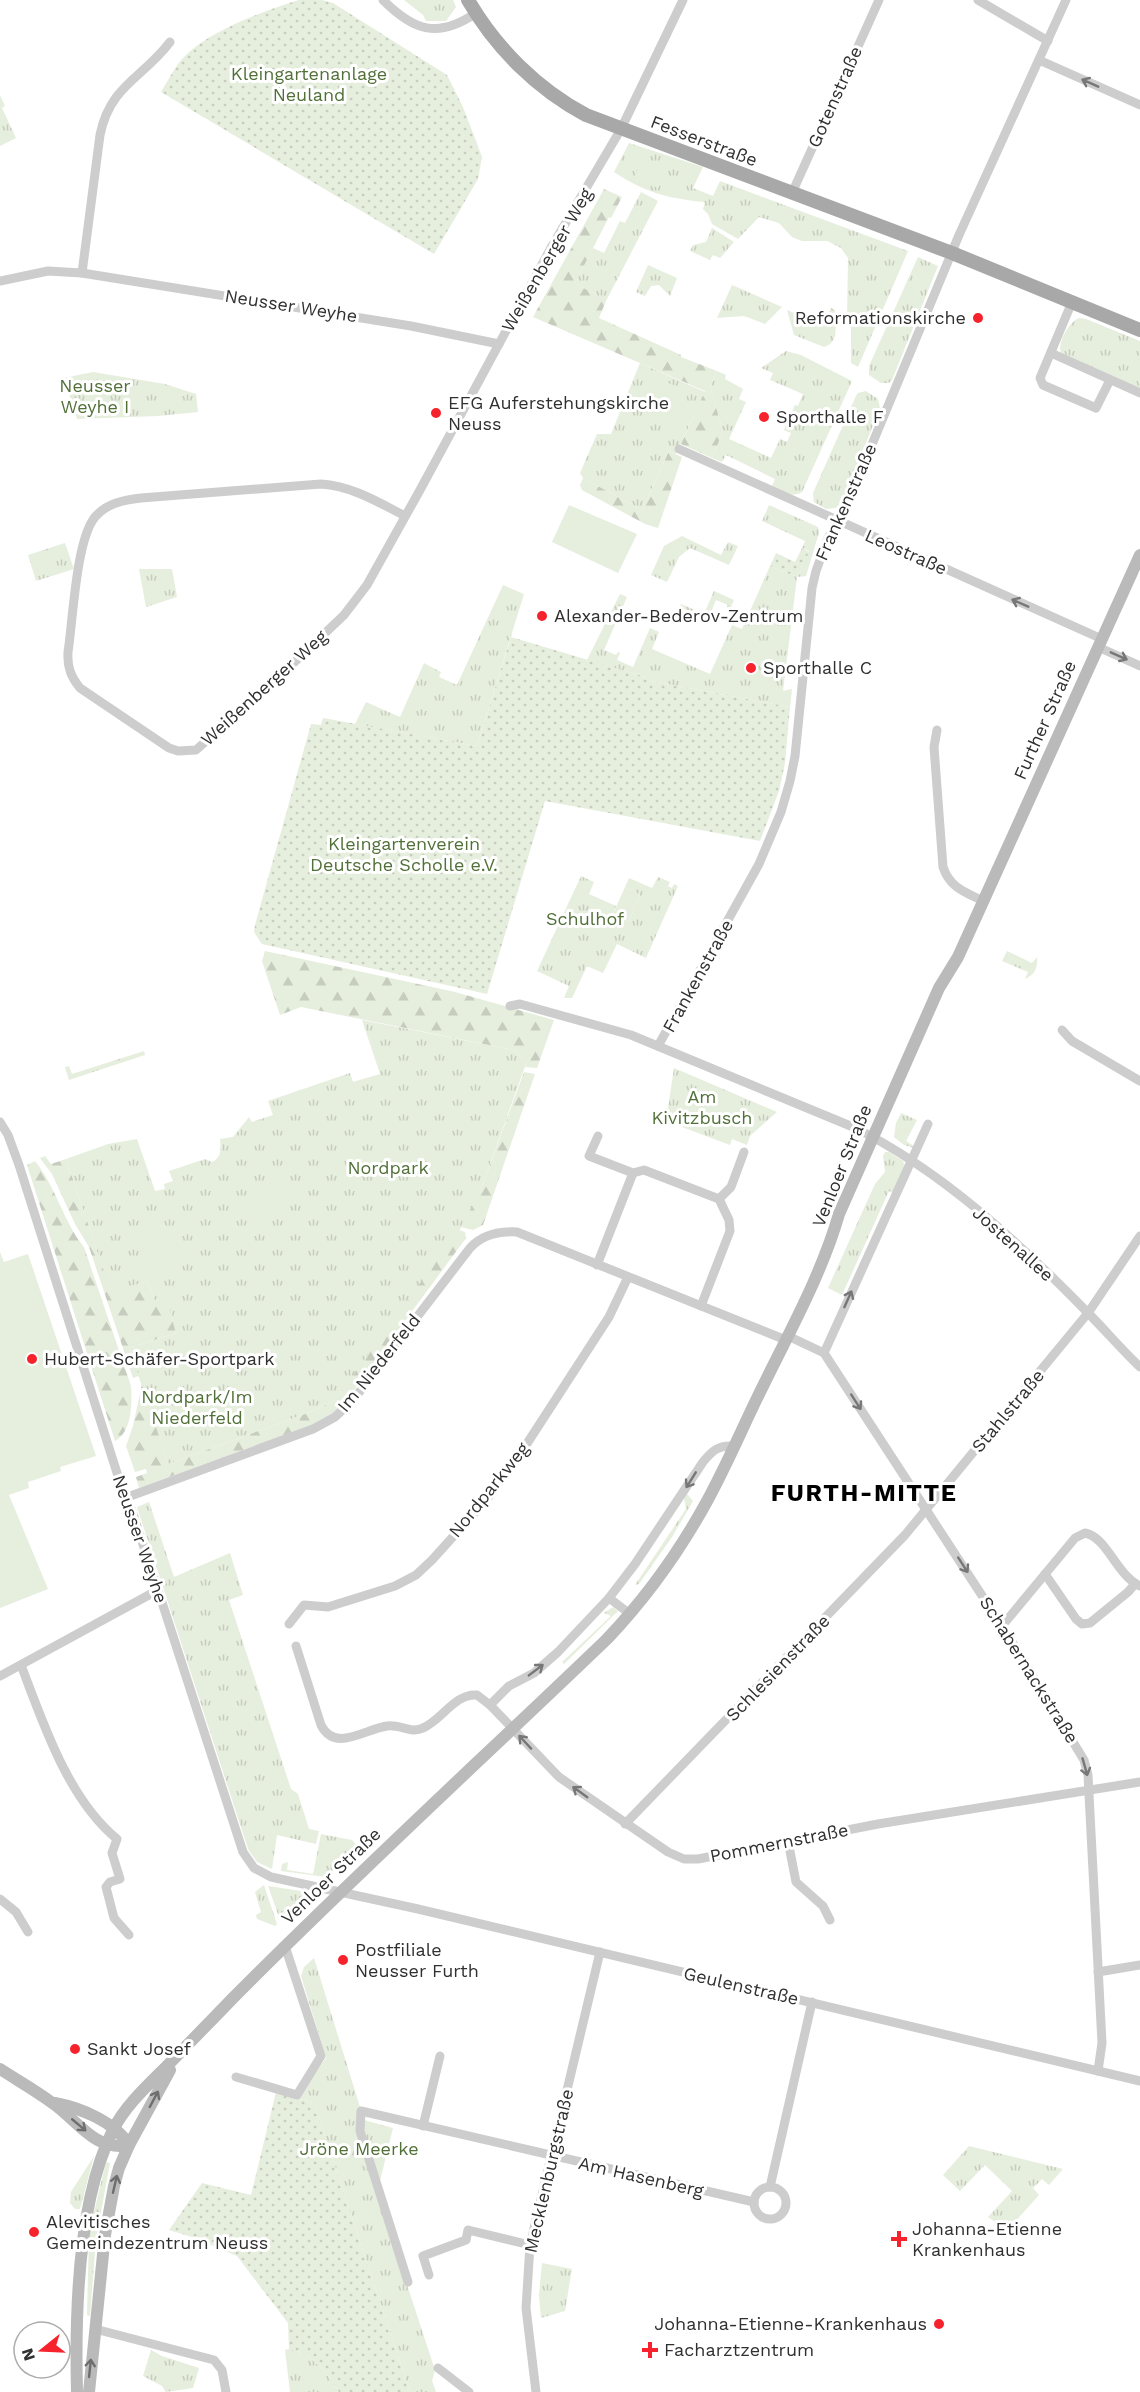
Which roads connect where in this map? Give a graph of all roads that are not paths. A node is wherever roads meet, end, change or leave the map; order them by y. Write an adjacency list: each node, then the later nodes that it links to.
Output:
1 (383, 0): 7 (street)
2 (468, 0): 7 (main road, Fesserstraße)
3 (683, 0): 12 (street, Weißenberger Weg)
4 (879, 0): 13 (street, Gotenstraße)
5 (978, 0): 8 (street)
6 (1066, 0): 8 (street, Frankenstraße)
7 (476, 13): 12 (main road, Fesserstraße)
8 (1048, 41): 10 (street, Frankenstraße)
9 (170, 42): 15 (street)
10 (1039, 60): 11 (street, one-way to 10); 14 (street, Frankenstraße)
11 (1140, 105)
12 (621, 129): 13 (main road, Fesserstraße); 19 (street, Weißenberger Weg)
13 (792, 194): 14 (main road, Fesserstraße)
14 (952, 253): 17 (main road, Fesserstraße); 25 (street, Frankenstraße)
15 (82, 273): 16 (street, Neusser Weyhe); 19 (street, Neusser Weyhe)
16 (0, 281)
17 (1072, 302): 18 (main road, Fesserstraße); 20 (street)
18 (1140, 330)
19 (499, 344): 24 (street, Weißenberger Weg)
20 (1051, 353): 21 (street); 21 (street)
21 (1110, 380): 22 (street)
22 (1140, 393)
23 (679, 449): 25 (street, Leostraße)
24 (405, 516): 24 (street, Weißenberger Weg)
25 (837, 522): 27 (street, Leostraße, one-way to 25); 33 (street, Frankenstraße)
26 (1140, 555): 27 (main road, Further Straße)
27 (1100, 643): 28 (street, Leostraße, one-way to 28); 30 (main road, Further Straße)
28 (1140, 666)
29 (938, 730): 30 (street)
30 (983, 901): 38 (main road, Venloer Straße)
31 (510, 1006): 33 (street)
32 (1062, 1030): 34 (street)
33 (658, 1046): 38 (street)
34 (1140, 1081)
35 (0, 1122): 52 (street, Neusser Weyhe)
36 (928, 1124): 40 (street)
37 (598, 1136): 41 (street)
38 (873, 1137): 40 (street, Jostenallee); 48 (main road, Venloer Straße)
39 (744, 1152): 42 (street)
40 (911, 1161): 47 (street, Jostenallee); 49 (street, one-way to 40)
41 (633, 1173): 42 (street); 44 (street)
42 (719, 1199): 46 (street)
43 (1140, 1236): 47 (street, Stahlstraße)
44 (597, 1265): 45 (street); 52 (street, Im Niederfeld)
45 (628, 1277): 46 (street); 59 (street, Nordparkweg)
46 (701, 1306): 48 (street)
47 (1088, 1313): 50 (street, Jostenallee); 53 (street, Stahlstraße)
48 (787, 1338): 49 (street); 51 (main road, Venloer Straße)
49 (824, 1353): 53 (street, Schabernackstraße, one-way to 53)
50 (1140, 1367)
51 (733, 1446): 57 (street, one-way to 57); 58 (main road, Venloer Straße)
52 (125, 1498): 56 (street, Neusser Weyhe)
53 (927, 1510): 60 (street, Schabernackstraße, one-way to 60); 68 (street, Schlesienstraße)
54 (1045, 1574): 55 (street); 55 (street); 60 (street)
55 (1138, 1585)
56 (158, 1590): 62 (street); 70 (street, Neusser Weyhe)
57 (609, 1598): 58 (street); 64 (street, one-way to 57)
58 (630, 1614): 65 (main road, Venloer Straße)
59 (289, 1624)
60 (1002, 1626): 67 (street, Schabernackstraße, one-way to 67)
61 (296, 1646): 64 (street)
62 (21, 1665): 63 (street); 74 (street)
63 (0, 1676)
64 (490, 1705): 65 (street)
65 (512, 1728): 68 (street, Pommernstraße, one-way to 65); 70 (main road, Venloer Straße)
66 (1140, 1782): 67 (street, Pommernstraße)
67 (1089, 1791): 69 (street, Pommernstraße); 78 (street, Schabernackstraße)
68 (626, 1824): 69 (street, Pommernstraße)
69 (788, 1841): 72 (street)
70 (341, 1891): 75 (main road, Venloer Straße); 76 (street, Geulenstraße)
71 (0, 1899): 73 (street)
72 (830, 1920)
73 (28, 1932)
74 (129, 1935)
75 (285, 1946): 80 (main road, Venloer Straße); 84 (street)
76 (600, 1952): 79 (street, Geulenstraße); 91 (street, Mecklenburgstraße)
77 (1140, 1965): 78 (street)
78 (1098, 1971): 83 (street, Schabernackstraße)
79 (812, 2002): 83 (street, Geulenstraße); 92 (street)
80 (180, 2053): 88 (main road, Venloer Straße); 90 (main road, Venloer Straße, one-way to 80)
81 (440, 2056): 87 (street)
82 (0, 2069): 86 (main road)
83 (1098, 2071): 85 (street, Geulenstraße)
84 (236, 2077)
85 (1140, 2081)
86 (54, 2103): 88 (main road); 89 (main road, one-way to 89)
87 (423, 2126): 91 (street, Am Hasenberg); 97 (street, Am Hasenberg)
88 (114, 2128): 89 (main road, Venloer Straße); 90 (main road)
89 (106, 2145): 90 (main road); 95 (main road, Venloer Straße)
90 (129, 2145): 98 (main road, Venloer Straße, one-way to 90)
91 (552, 2157): 93 (street, Am Hasenberg); 94 (street, Mecklenburgstraße)
92 (770, 2187): 93 (street); 93 (street, Am Hasenberg)
93 (754, 2202)
94 (530, 2245): 96 (street); 104 (street, Mecklenburgstraße)
95 (81, 2275): 98 (main road); 100 (main road)
96 (429, 2275)
97 (408, 2282)
98 (95, 2329): 101 (main road, Venloer Straße, one-way to 98); 102 (street)
99 (438, 2368): 103 (street)
100 (77, 2392)
101 (89, 2392)
102 (226, 2392)
103 (470, 2392)
104 (536, 2392)

